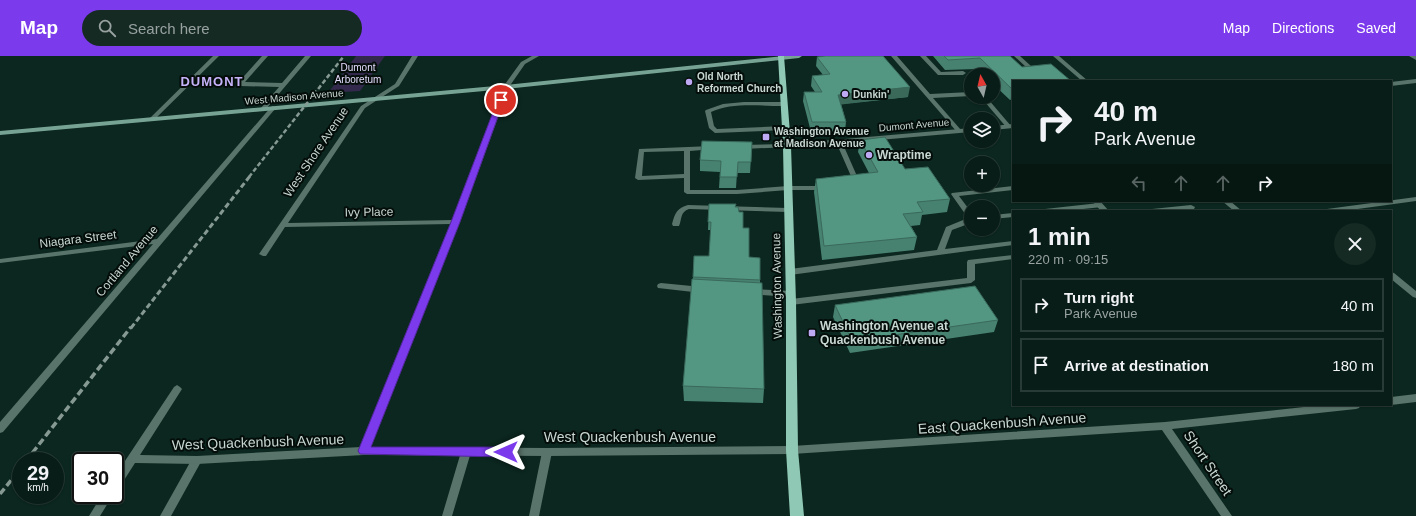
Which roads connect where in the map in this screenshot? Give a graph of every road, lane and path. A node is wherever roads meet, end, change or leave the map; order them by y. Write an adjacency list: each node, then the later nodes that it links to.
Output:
1 (216, 56): 28 (street)
2 (265, 56): 19 (street)
3 (308, 56): 19 (street)
4 (415, 56): 23 (street, West Shore Avenue)
5 (536, 56): 20 (street)
6 (799, 56): 12 (main road, West Madison Avenue)
7 (894, 56): 22 (street)
8 (923, 56): 15 (street)
9 (1017, 56): 14 (street)
10 (1056, 56): 16 (street)
11 (1412, 56): 13 (street)
12 (781, 57): 20 (main road, West Madison Avenue); 24 (main road, Washington Avenue)
13 (1416, 58)
14 (1028, 66)
15 (963, 73)
16 (1084, 80)
17 (1416, 81): 18 (street)
18 (1392, 84)
19 (284, 85): 26 (street)
20 (506, 87): 23 (main road, West Madison Avenue); 59 (street)
21 (964, 94): 22 (street)
22 (929, 96): 32 (street)
23 (380, 98): 27 (main road, West Madison Avenue); 61 (street, West Shore Avenue)
24 (783, 104): 30 (main road, Washington Avenue); 30 (street)
25 (990, 104): 29 (street)
26 (264, 108): 27 (main road, West Madison Avenue); 28 (main road, West Madison Avenue)
27 (273, 108): 63 (street, Cortland Avenue)
28 (152, 119): 34 (main road, West Madison Avenue)
29 (1011, 127): 31 (street)
30 (785, 128): 36 (main road, Washington Avenue)
31 (1000, 128)
32 (959, 131): 33 (street, Dumont Avenue); 35 (street, Dumont Avenue)
33 (964, 131)
34 (0, 133)
35 (839, 142): 36 (street, Dumont Avenue); 41 (street)
36 (787, 146): 39 (street, Dumont Avenue); 43 (main road, Washington Avenue)
37 (687, 148): 38 (street); 40 (street); 40 (street)
38 (717, 148)
39 (733, 148)
40 (687, 176): 43 (street)
41 (850, 186)
42 (834, 187): 43 (street)
43 (788, 188): 52 (main road, Washington Avenue)
44 (1012, 188): 51 (street)
45 (1416, 198): 48 (street)
46 (1227, 202): 55 (street)
47 (1389, 202): 56 (street)
48 (1392, 202)
49 (1098, 203): 53 (street)
50 (1191, 207): 54 (street)
51 (964, 209)
52 (788, 210): 62 (street); 69 (main road, Washington Avenue)
53 (1052, 210)
54 (1162, 210)
55 (1237, 210)
56 (1334, 210)
57 (1012, 215): 58 (street)
58 (1000, 216)
59 (456, 222): 61 (street, Ivy Place); 83 (street)
60 (964, 222): 65 (street)
61 (283, 224): 66 (street, West Shore Avenue)
62 (676, 224)
63 (160, 242): 68 (street, Niagara Street); 81 (street, Cortland Avenue)
64 (1012, 243): 65 (street)
65 (940, 253): 69 (street)
66 (263, 254)
67 (1012, 257): 75 (street)
68 (0, 261)
69 (790, 272): 75 (main road, Washington Avenue)
70 (1392, 276): 74 (street)
71 (661, 286): 72 (street)
72 (713, 291)
73 (745, 292): 75 (street)
74 (1416, 295)
75 (791, 298): 82 (main road, Washington Avenue)
76 (177, 389): 86 (street)
77 (1416, 398): 78 (street)
78 (1392, 401)
79 (1347, 406): 80 (street, East Quackenbush Avenue)
80 (1165, 426): 82 (street, East Quackenbush Avenue); 95 (street, Short Street)
81 (0, 429)
82 (792, 450): 85 (street, West Quackenbush Avenue); 94 (main road, Washington Avenue)
83 (364, 451): 84 (street, West Quackenbush Avenue); 87 (street, West Quackenbush Avenue)
84 (466, 452): 85 (street, West Quackenbush Avenue); 92 (street)
85 (547, 452): 93 (street)
86 (132, 459): 87 (street, West Quackenbush Avenue); 88 (street)
87 (197, 460): 91 (street)
88 (124, 471)
89 (102, 504): 90 (street)
90 (94, 516)
91 (166, 516)
92 (447, 516)
93 (534, 516)
94 (797, 516)
95 (1227, 516)

